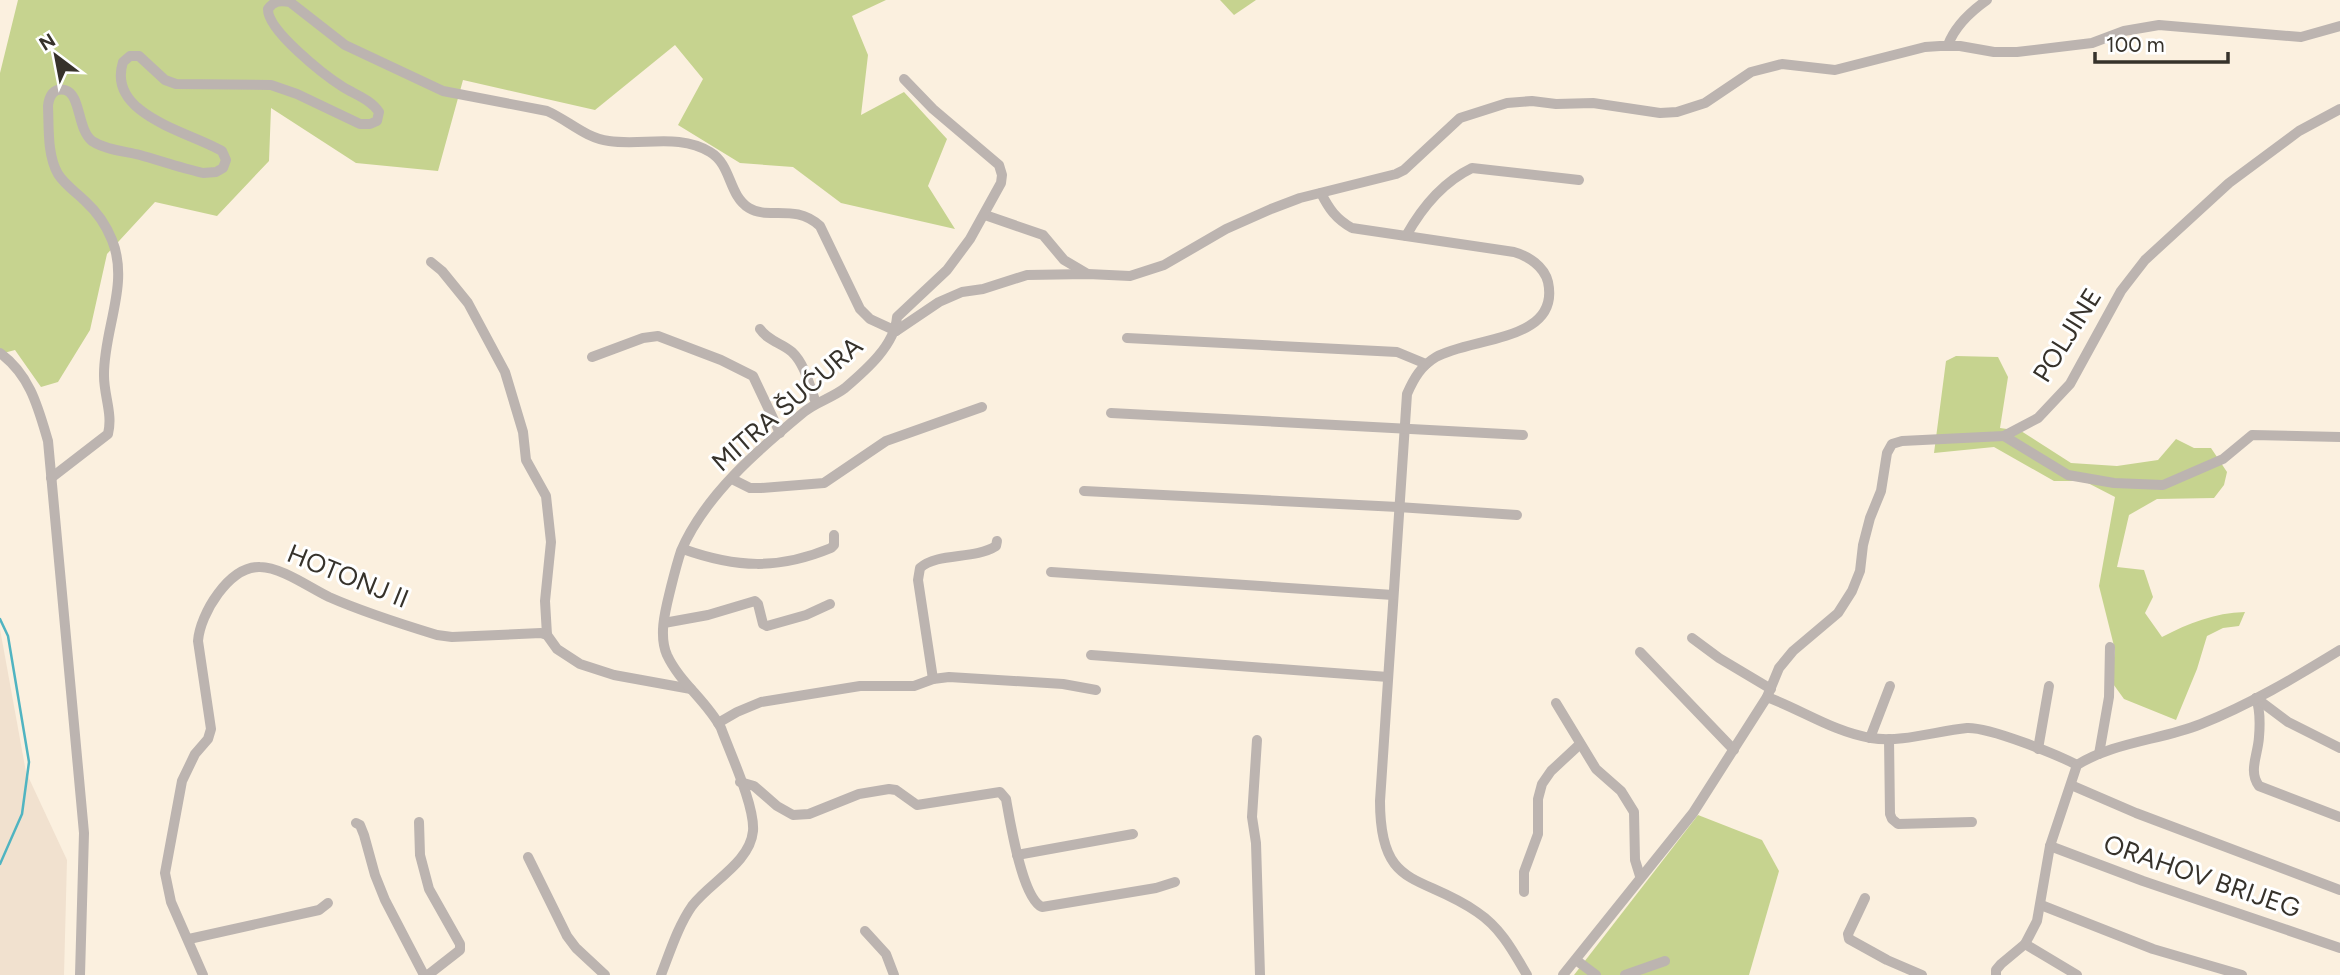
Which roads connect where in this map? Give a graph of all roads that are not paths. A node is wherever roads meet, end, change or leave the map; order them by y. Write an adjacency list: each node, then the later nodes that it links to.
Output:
1 (1987, 0): 3 (street)
2 (2340, 26): 3 (street)
3 (1948, 46): 7 (street)
4 (904, 79): 8 (street, MITRA ŠUĆURA)
5 (2340, 109): 24 (street, POLJINE)
6 (1579, 180): 9 (street)
7 (1321, 193): 9 (street); 11 (street)
8 (985, 215): 11 (street); 13 (street, MITRA ŠUĆURA)
9 (1406, 236): 17 (street)
10 (431, 262): 38 (street)
11 (1088, 274): 13 (street)
12 (760, 330): 18 (street)
13 (896, 331): 18 (street, MITRA ŠUĆURA); 26 (street)
14 (1127, 338): 17 (street)
15 (0, 353): 26 (street)
16 (592, 357): 22 (street)
17 (1426, 364): 21 (street)
18 (816, 403): 22 (street, MITRA ŠUĆURA)
19 (982, 407): 27 (street)
20 (1111, 413): 21 (street)
21 (1404, 428): 23 (street); 29 (street)
22 (780, 433): 27 (street, MITRA ŠUĆURA)
23 (1523, 435)
24 (2004, 436): 25 (street); 50 (street, POLJINE)
25 (2340, 437)
26 (51, 478): 86 (street)
27 (732, 479): 33 (street, MITRA ŠUĆURA)
28 (1084, 491): 29 (street)
29 (1398, 506): 30 (street); 35 (street)
30 (1517, 515)
31 (834, 535): 33 (street)
32 (997, 541): 45 (street)
33 (682, 549): 37 (street, MITRA ŠUĆURA)
34 (1051, 572): 35 (street)
35 (1393, 595): 44 (street)
36 (830, 604): 37 (street)
37 (664, 623): 48 (street, MITRA ŠUĆURA)
38 (547, 635): 48 (street); 81 (street, HOTONJ II)
39 (1692, 638): 50 (street)
40 (2110, 647): 61 (street)
41 (2340, 650): 51 (street)
42 (1640, 652): 60 (street)
43 (1090, 655): 44 (street)
44 (1388, 677): 93 (street)
45 (933, 679): 49 (street); 53 (street)
46 (1890, 686): 54 (street)
47 (2049, 686): 59 (street)
48 (691, 689): 53 (street, MITRA ŠUĆURA)
49 (1096, 690)
50 (1769, 693): 54 (street); 60 (street)
51 (2256, 698): 58 (street); 61 (street); 65 (street)
52 (1556, 703): 57 (street)
53 (718, 723): 63 (street, MITRA ŠUĆURA)
54 (1870, 738): 55 (street)
55 (1889, 739): 59 (street); 67 (street)
56 (1257, 740): 92 (street)
57 (1579, 745): 73 (street); 76 (street)
58 (2340, 748)
59 (2038, 749): 62 (street)
60 (1734, 750): 73 (street)
61 (2099, 754): 62 (street)
62 (2077, 765): 64 (street)
63 (740, 782): 71 (street); 90 (street, MITRA ŠUĆURA)
64 (2071, 785): 70 (street); 75 (street, ORAHOV BRIJEG)
65 (2340, 817)
66 (418, 822): 88 (street)
67 (1972, 822)
68 (356, 823): 88 (street)
69 (1133, 834): 71 (street)
70 (2050, 846): 79 (street); 83 (street, ORAHOV BRIJEG)
71 (1017, 855): 74 (street)
72 (528, 857): 89 (street)
73 (1640, 876): 84 (street)
74 (1175, 882)
75 (2340, 890)
76 (1524, 892)
77 (1865, 898): 97 (street)
78 (328, 903): 81 (street)
79 (2041, 905): 82 (street); 100 (street)
80 (865, 931): 91 (street)
81 (189, 939): 87 (street, HOTONJ II)
82 (2025, 944): 98 (street); 99 (street)
83 (2340, 948)
84 (1576, 960): 94 (street); 95 (street)
85 (1665, 961): 96 (street)
86 (80, 975)
87 (203, 975)
88 (426, 975)
89 (605, 975)
90 (661, 975)
91 (894, 975)
92 (1260, 975)
93 (1527, 975)
94 (1563, 975)
95 (1597, 975)
96 (1625, 975)
97 (1922, 975)
98 (1996, 975)
99 (2077, 975)
100 (2242, 975)

